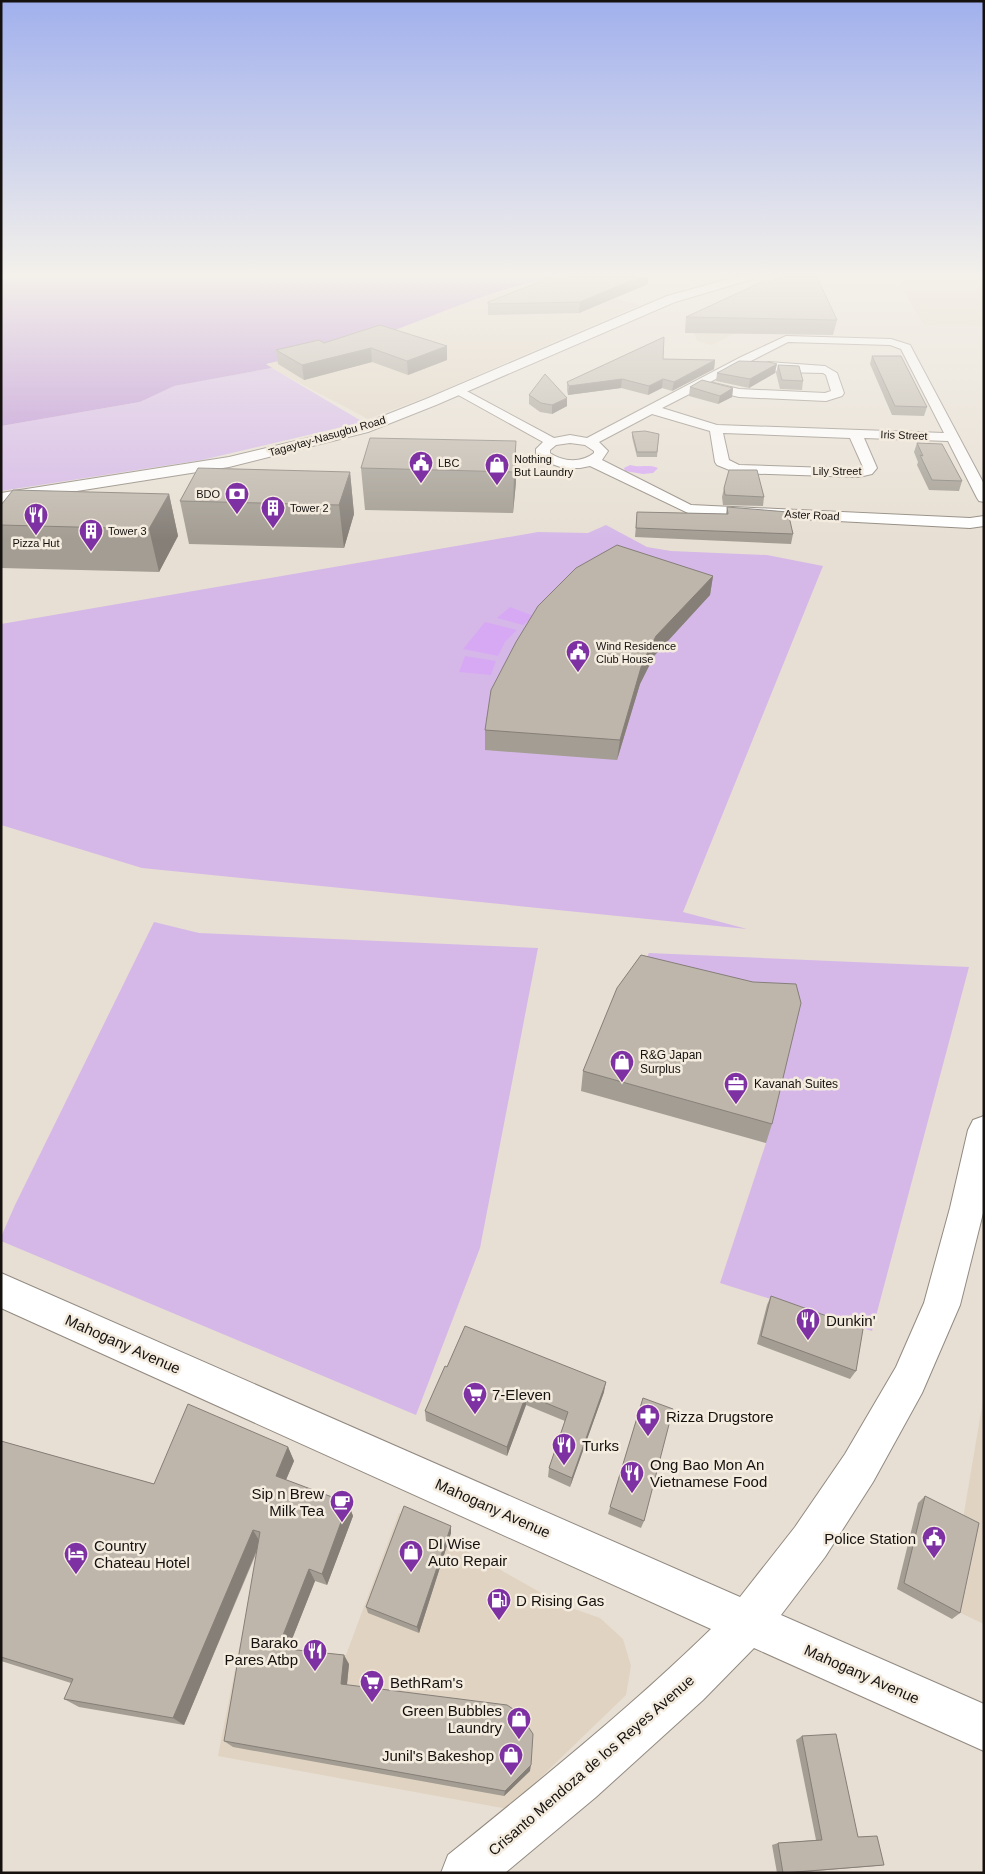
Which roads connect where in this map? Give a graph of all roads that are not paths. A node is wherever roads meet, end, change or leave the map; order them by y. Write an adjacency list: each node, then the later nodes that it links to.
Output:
1 (518, 364): 6 (main road, Tagaytay-Nasugbu Road)
2 (734, 364): 5 (street)
3 (765, 364): 5 (street)
4 (915, 364): 10 (street)
5 (699, 383): 7 (street)
6 (457, 391): 11 (street); 14 (main road, Tagaytay-Nasugbu Road)
7 (650, 409): 8 (street); 12 (street)
8 (716, 429): 9 (street); 9 (street, Lily Street)
9 (855, 433): 10 (street, Iris Street)
10 (953, 437): 15 (street)
11 (552, 442): 12 (street); 13 (street)
12 (589, 442): 13 (street)
13 (592, 461): 16 (street, Aster Road)
14 (1, 498)
15 (984, 498)
16 (984, 521)
17 (984, 1130): 19 (main road, Crisanto Mendoza de los Reyes Avenue)
18 (1, 1290): 19 (main road, Mahogany Avenue)
19 (748, 1622): 20 (main road, Mahogany Avenue); 21 (main road, Crisanto Mendoza de los Reyes Avenue)
20 (984, 1728)
21 (466, 1873)

